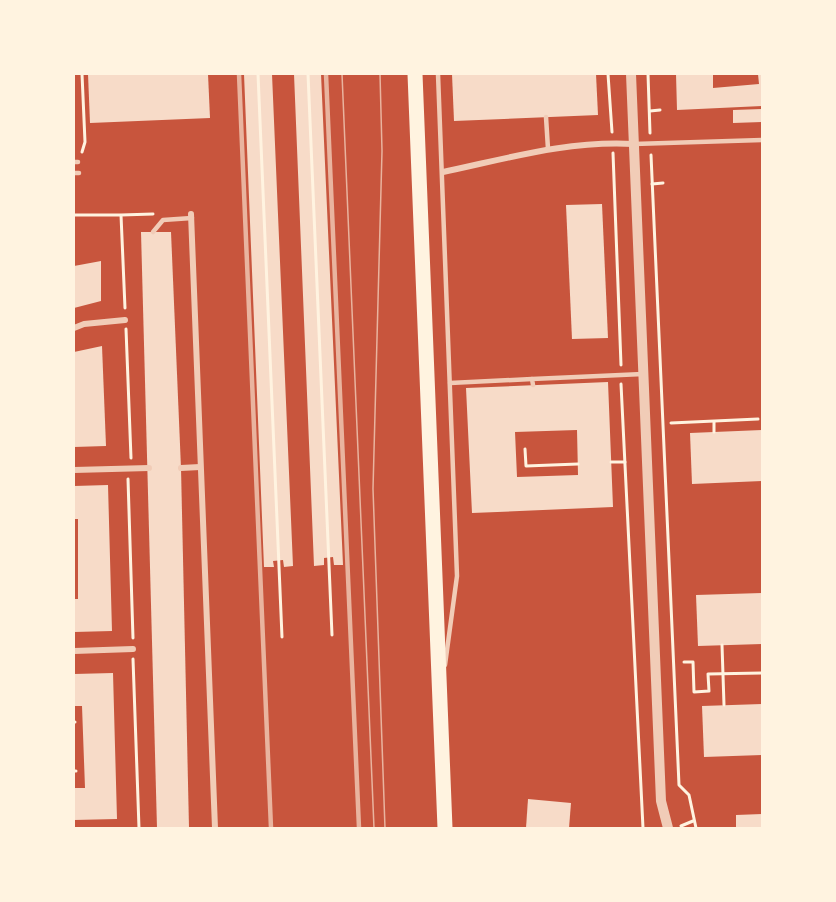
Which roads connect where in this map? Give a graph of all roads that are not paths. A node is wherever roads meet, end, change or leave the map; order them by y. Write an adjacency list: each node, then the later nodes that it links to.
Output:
1 (415, 74): 21 (main road)
2 (438, 74): 8 (lane)
3 (631, 74): 6 (street)
4 (546, 117): 7 (lane)
5 (762, 140): 6 (lane)
6 (634, 144): 7 (street); 13 (street)
7 (548, 149): 8 (street)
8 (443, 172): 14 (lane)
9 (191, 216): 10 (lane); 15 (street)
10 (153, 232)
11 (125, 320): 12 (street)
12 (74, 328)
13 (643, 374): 14 (lane); 24 (street)
14 (450, 383): 21 (lane)
15 (200, 467): 17 (street); 22 (street)
16 (149, 468): 18 (street)
17 (181, 468)
18 (74, 470)
19 (133, 649): 20 (street)
20 (74, 651)
21 (441, 697): 23 (main road)
22 (215, 828)
23 (445, 828)
24 (668, 828)

